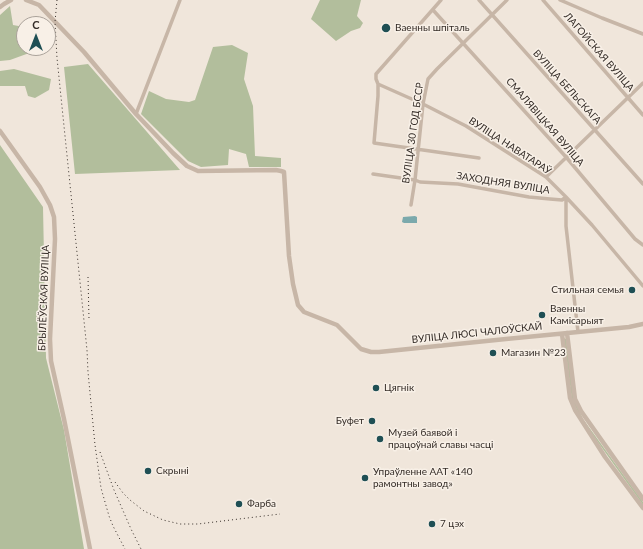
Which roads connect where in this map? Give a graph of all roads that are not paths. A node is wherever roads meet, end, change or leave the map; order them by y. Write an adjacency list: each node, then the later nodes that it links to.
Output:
1 (11, 0): 9 (street)
2 (26, 0): 18 (street)
3 (180, 0): 18 (street)
4 (441, 0): 10 (street)
5 (479, 0): 11 (street, ВУЛІЦА БЕЛЬСКАГА)
6 (507, 0): 11 (street, ВУЛІЦА 30 ГОД БССР)
7 (560, 0): 12 (street)
8 (544, 1): 16 (street, ЛАГОЙСКАЯ ВУЛІЦА)
9 (0, 7)
10 (433, 10): 13 (street, СМАЛЯВІЦКАЯ ВУЛІЦА); 15 (street)
11 (492, 14): 13 (street, ВУЛІЦА 30 ГОД БССР); 20 (street, ВУЛІЦА БЕЛЬСКАГА)
12 (643, 34)
13 (464, 43): 17 (street, ВУЛІЦА 30 ГОД БССР); 23 (street, СМАЛЯВІЦКАЯ ВУЛІЦА)
14 (643, 83): 16 (street)
15 (378, 84): 17 (street, ВУЛІЦА НАВАТАРАЎ); 22 (street)
16 (628, 97): 19 (street, ЛАГОЙСКАЯ ВУЛІЦА); 20 (street)
17 (423, 104): 22 (street, ВУЛІЦА 30 ГОД БССР); 26 (street, ВУЛІЦА НАВАТАРАЎ)
18 (136, 114): 35 (street, ВУЛІЦА ЛЮСІ ЧАЛОЎСКАЙ)
19 (643, 115)
20 (595, 129): 23 (street); 28 (street, ВУЛІЦА БЕЛЬСКАГА)
21 (0, 132): 38 (street, БРЫЛЁЎСКАЯ ВУЛІЦА)
22 (418, 149): 24 (street); 27 (street, ВУЛІЦА 30 ГОД БССР)
23 (566, 157): 26 (street); 31 (street, СМАЛЯВІЦКАЯ ВУЛІЦА)
24 (479, 158)
25 (373, 174): 27 (street, ЗАХОДНЯЯ ВУЛІЦА)
26 (546, 177): 29 (street, ВУЛІЦА НАВАТАРАЎ)
27 (415, 180): 29 (street, ЗАХОДНЯЯ ВУЛІЦА); 30 (street, ВУЛІЦА 30 ГОД БССР)
28 (643, 184)
29 (566, 197): 32 (street, ВУЛІЦА НАВАТАРАЎ); 34 (street)
30 (411, 205)
31 (643, 245)
32 (643, 286)
33 (643, 324): 34 (street, ВУЛІЦА ЛЮСІ ЧАЛОЎСКАЙ)
34 (578, 332): 35 (street, ВУЛІЦА ЛЮСІ ЧАЛОЎСКАЙ)
35 (564, 334): 36 (street); 37 (street)
36 (643, 499)
37 (643, 508)
38 (90, 549)

